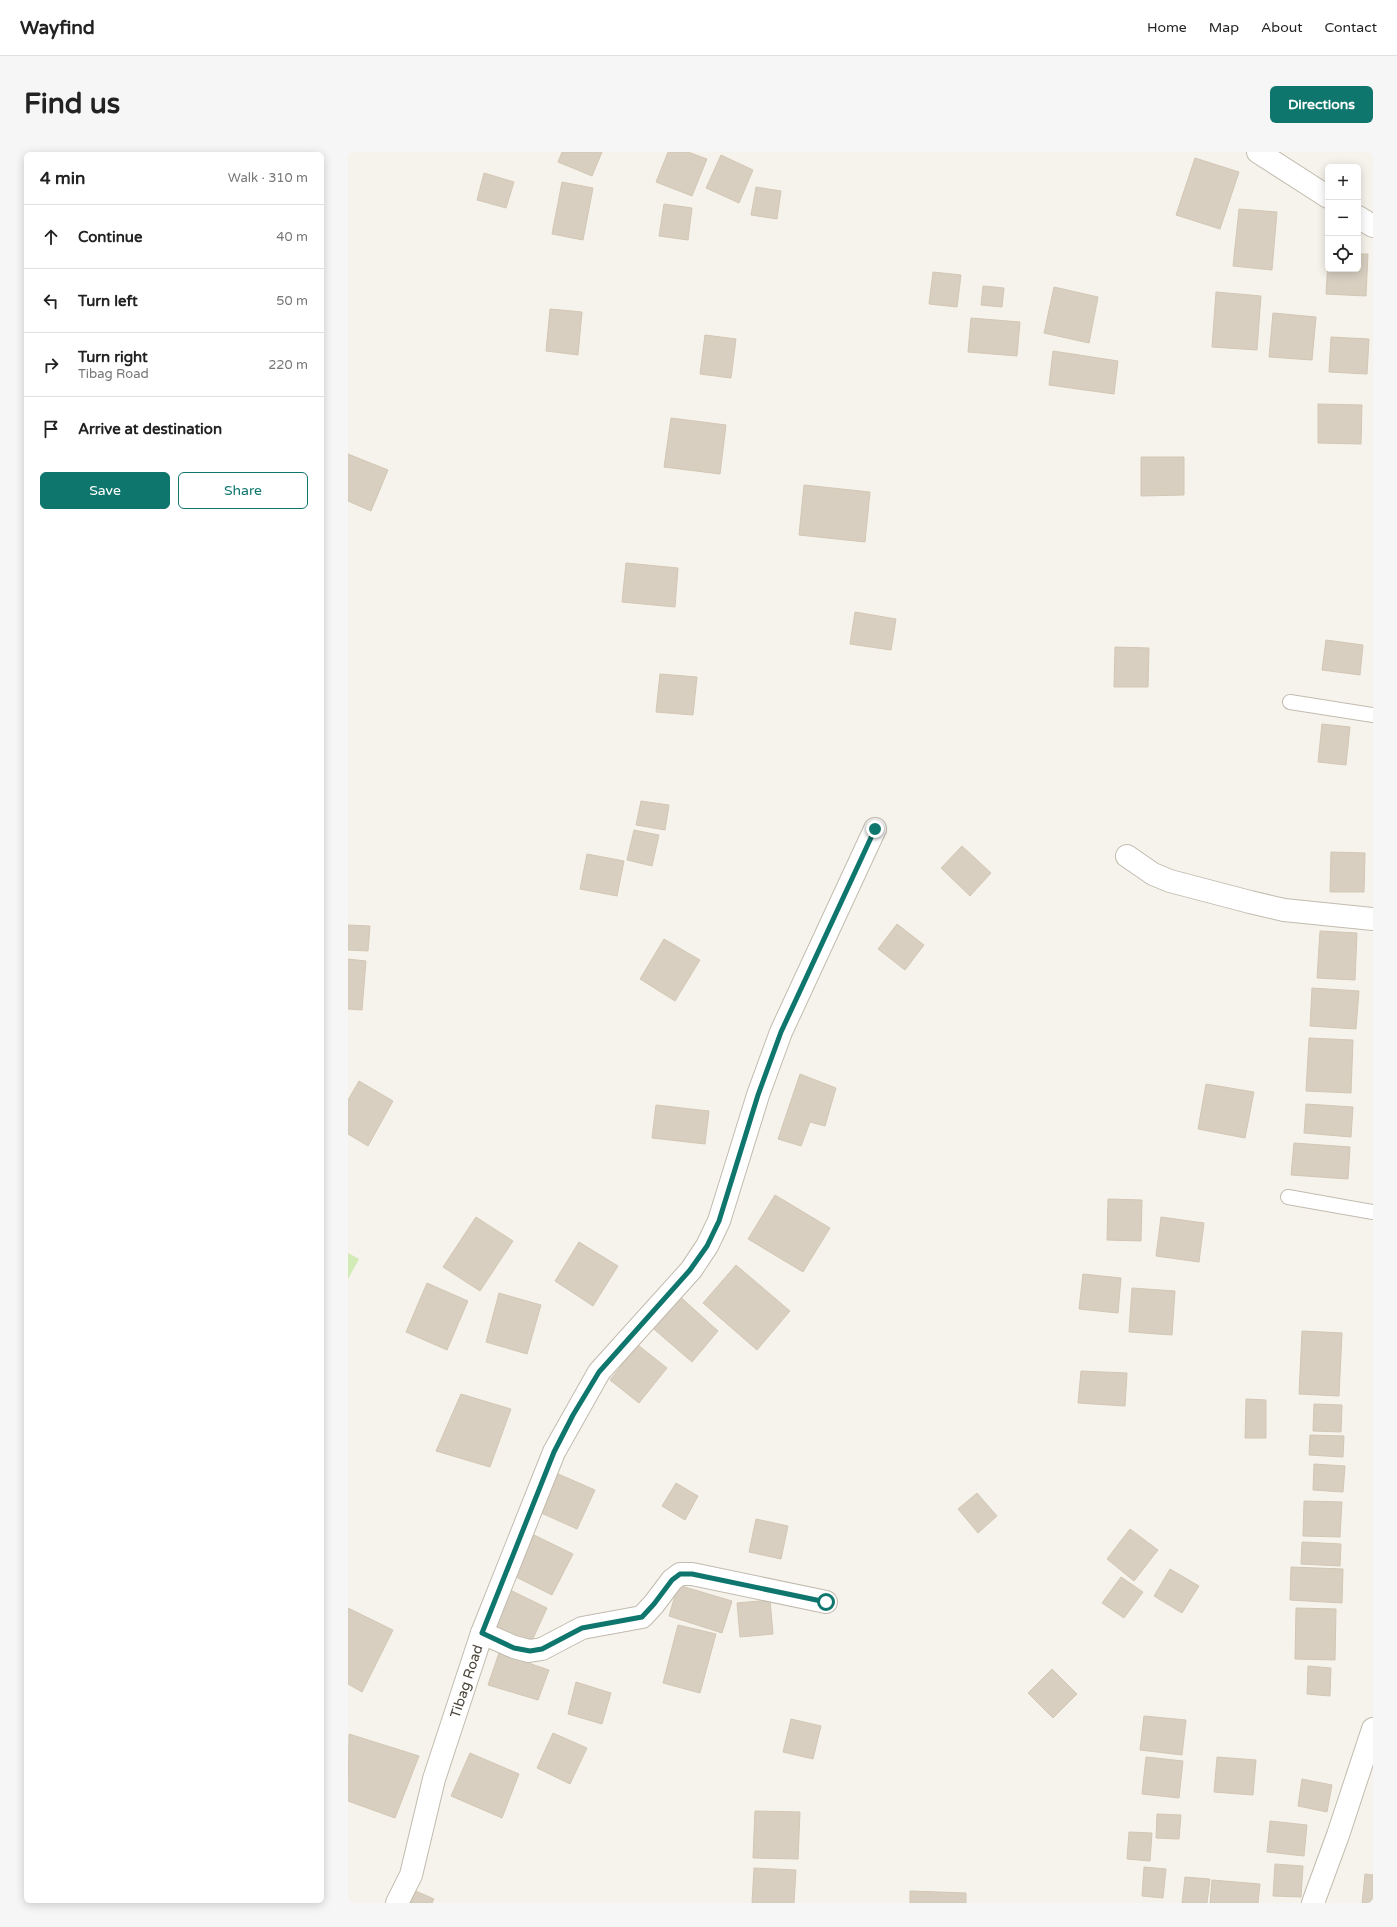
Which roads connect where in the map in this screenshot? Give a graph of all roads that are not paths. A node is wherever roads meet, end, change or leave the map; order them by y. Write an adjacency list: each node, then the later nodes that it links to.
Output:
1 (1258, 152): 2 (street)
2 (1325, 195)
3 (1361, 219): 4 (street)
4 (1373, 226)
5 (1290, 702): 6 (lane)
6 (1373, 715)
7 (875, 829): 13 (street, Tibag Road)
8 (1127, 856): 9 (street)
9 (1373, 919)
10 (1288, 1197): 11 (lane)
11 (1373, 1212)
12 (826, 1602): 13 (street)
13 (482, 1633): 15 (street, Tibag Road)
14 (1373, 1729): 16 (street)
15 (397, 1903)
16 (1313, 1903)

